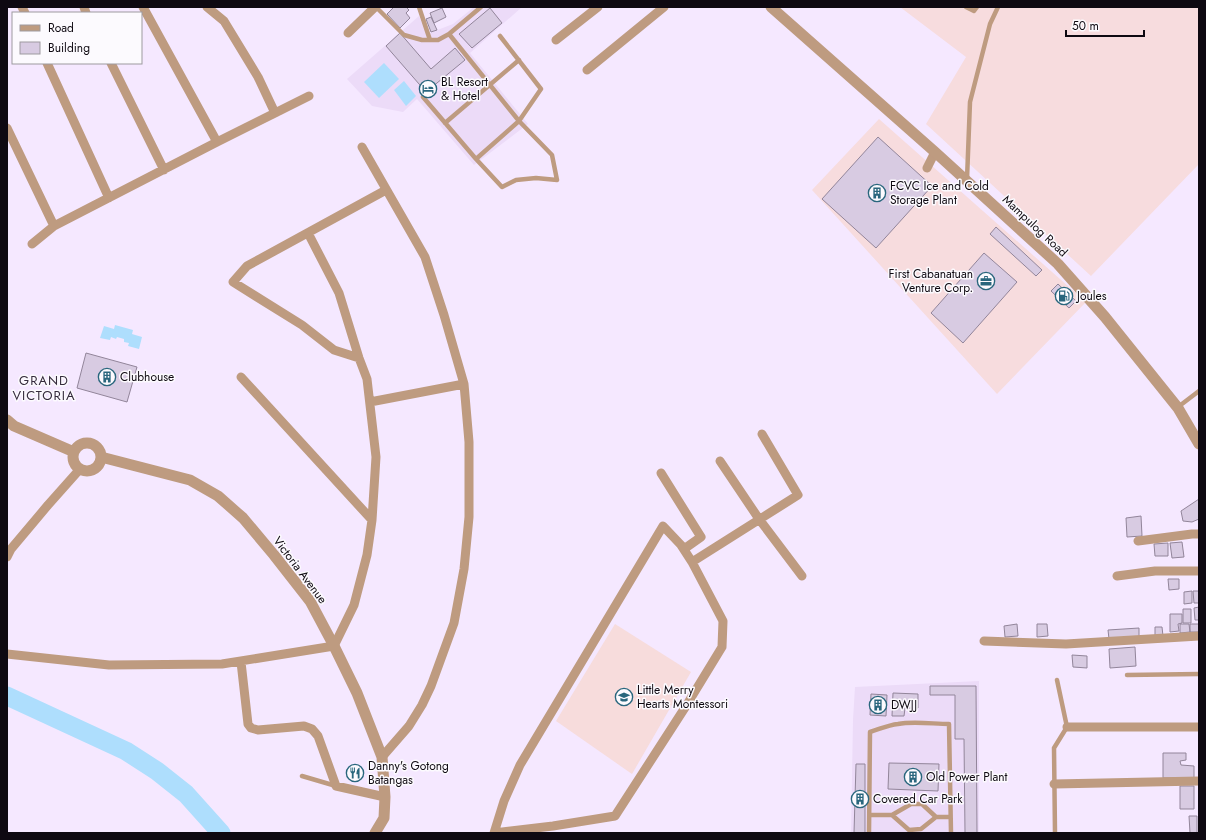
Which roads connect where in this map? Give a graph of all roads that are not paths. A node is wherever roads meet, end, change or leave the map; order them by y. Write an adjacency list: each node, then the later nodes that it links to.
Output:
1 (142, 7): 28 (street)
2 (207, 7): 24 (street)
3 (376, 7): 12 (street); 15 (lane)
4 (419, 7): 15 (lane)
5 (480, 7): 13 (lane)
6 (598, 7): 16 (street)
7 (664, 7): 20 (street)
8 (771, 7): 30 (street, Mampulog Road)
9 (966, 7): 10 (lane)
10 (977, 7)
11 (998, 7): 34 (lane)
12 (348, 33)
13 (449, 34): 15 (lane); 21 (lane)
14 (500, 36): 17 (lane)
15 (430, 40)
16 (556, 40)
17 (519, 60): 21 (lane); 25 (lane)
18 (47, 64): 36 (street)
19 (111, 64): 33 (street)
20 (587, 70)
21 (490, 85): 25 (lane); 26 (lane)
22 (309, 96): 24 (street)
23 (423, 97): 26 (lane)
24 (274, 113): 28 (street)
25 (519, 121): 31 (lane); 31 (lane)
26 (445, 123): 31 (lane)
27 (7, 128): 37 (street)
28 (217, 142): 33 (street)
29 (362, 148): 35 (street)
30 (935, 152): 32 (street); 34 (street, Mampulog Road)
31 (476, 159)
32 (927, 168)
33 (164, 170): 36 (street)
34 (967, 181): 45 (street, Mampulog Road)
35 (386, 190): 38 (street); 42 (street)
36 (109, 198): 37 (street)
37 (54, 226): 39 (street)
38 (308, 233): 40 (street); 40 (street)
39 (32, 244)
40 (359, 358): 44 (street)
41 (241, 377): 55 (street)
42 (464, 384): 44 (street); 74 (street)
43 (1199, 391): 45 (lane)
44 (370, 402): 55 (street)
45 (1178, 408): 48 (street, Mampulog Road)
46 (7, 420): 49 (street)
47 (762, 434): 54 (street)
48 (1199, 444)
49 (74, 452): 50 (street, Victoria Avenue); 52 (street)
50 (101, 457): 52 (street); 66 (street, Victoria Avenue)
51 (720, 461): 54 (street)
52 (80, 470): 59 (street)
53 (661, 473): 58 (street)
54 (759, 519): 60 (street); 62 (street)
55 (372, 520): 66 (street)
56 (1199, 534): 57 (street)
57 (1138, 540)
58 (684, 549): 60 (street); 85 (street)
59 (8, 550)
60 (692, 562): 85 (street)
61 (1199, 571): 63 (street)
62 (802, 576)
63 (1117, 576)
64 (1199, 636): 65 (street)
65 (984, 641)
66 (334, 646): 68 (street); 74 (street, Victoria Avenue)
67 (7, 654): 68 (street)
68 (241, 662): 78 (street)
69 (1199, 674): 70 (lane)
70 (1127, 675)
71 (1057, 680): 72 (lane)
72 (1068, 727): 73 (street); 77 (lane)
73 (1199, 727)
74 (382, 757): 79 (street, Victoria Avenue)
75 (302, 776): 78 (lane)
76 (1199, 781): 77 (street)
77 (1054, 784): 88 (lane)
78 (336, 786): 79 (street)
79 (385, 797): 84 (street, Victoria Avenue)
80 (870, 815): 81 (lane); 83 (lane); 86 (lane)
81 (892, 815): 82 (lane); 82 (lane)
82 (936, 817): 83 (lane)
83 (950, 817): 87 (lane)
84 (375, 833)
85 (494, 833)
86 (870, 833)
87 (950, 833)
88 (1055, 833)

